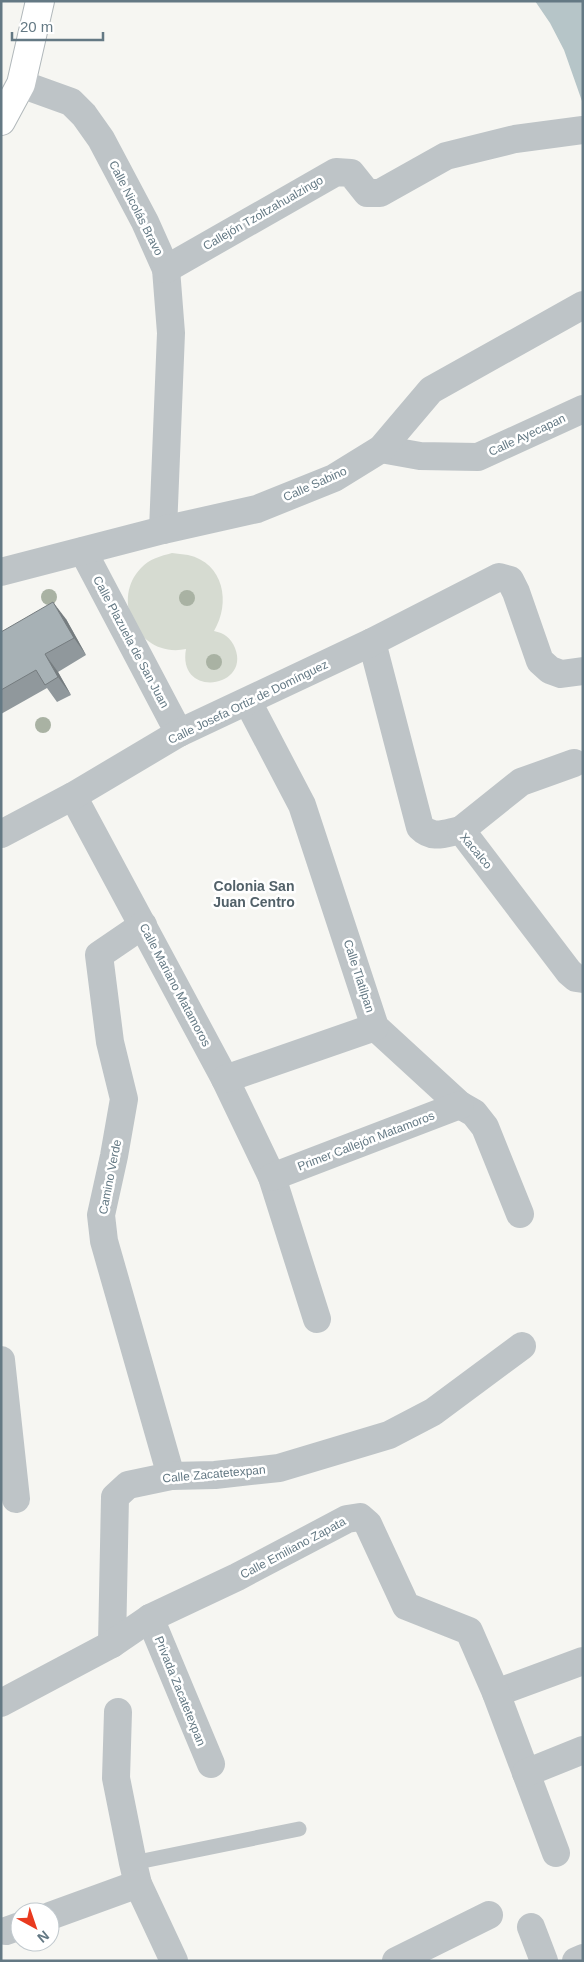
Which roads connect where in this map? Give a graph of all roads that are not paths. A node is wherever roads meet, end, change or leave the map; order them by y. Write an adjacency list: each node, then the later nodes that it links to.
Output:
1 (40, 1): 2 (street)
2 (21, 84): 3 (street); 5 (street, Calle Nicolás Bravo)
3 (1, 121)
4 (583, 130): 5 (street, Callejón Tzoltzahualzingo)
5 (166, 269): 9 (street, Calle Nicolás Bravo)
6 (583, 305): 8 (street, Calle Sabino)
7 (583, 409): 8 (street, Calle Ayecapan)
8 (381, 449): 9 (street, Calle Sabino)
9 (163, 530): 10 (street, Calle Sabino)
10 (83, 551): 11 (street, Calle Sabino); 15 (street, Calle Plazuela de San Juan)
11 (1, 572)
12 (372, 642): 13 (street, Calle Josefa Ortiz de Domínguez); 14 (street, Calle Josefa Ortiz de Domínguez); 18 (street, Xacalco)
13 (583, 671)
14 (248, 702): 15 (street, Calle Josefa Ortiz de Domínguez); 22 (street, Calle Tlatilpan)
15 (179, 734): 17 (street, Calle Josefa Ortiz de Domínguez)
16 (574, 763): 18 (street)
17 (73, 796): 19 (street, Calle Josefa Ortiz de Domínguez); 20 (street, Calle Mariano Matamoros)
18 (461, 830): 21 (street, Xacalco)
19 (1, 834)
20 (143, 925): 23 (street, Calle Mariano Matamoros); 30 (street, Camino Verde)
21 (583, 979)
22 (375, 1027): 23 (street); 24 (street, Calle Tlatilpan)
23 (225, 1079): 25 (street, Calle Mariano Matamoros)
24 (460, 1105): 25 (street, Primer Callejón Matamoros); 26 (street, Calle Tlatilpan)
25 (272, 1177): 27 (street, Calle Mariano Matamoros)
26 (520, 1214)
27 (317, 1319)
28 (522, 1346): 30 (street, Calle Zacatetexpan)
29 (1, 1360): 31 (street)
30 (171, 1476): 33 (street, Calle Zacatetexpan)
31 (16, 1499)
32 (150, 1618): 33 (street, Calle Emiliano Zapata); 35 (street, Calle Emiliano Zapata); 39 (street, Privada Zacatetexpan)
33 (112, 1644): 36 (street, Calle Emiliano Zapata)
34 (583, 1660): 35 (street)
35 (496, 1693): 40 (street, Calle Emiliano Zapata)
36 (1, 1703)
37 (118, 1712): 43 (street)
38 (583, 1750): 40 (street)
39 (210, 1764)
40 (526, 1773): 42 (street, Calle Emiliano Zapata)
41 (299, 1829): 43 (lane)
42 (556, 1852)
43 (135, 1874): 44 (street); 48 (street)
44 (60, 1911)
45 (489, 1914): 49 (street)
46 (531, 1927): 50 (street)
47 (583, 1958): 51 (street)
48 (174, 1961)
49 (396, 1961)
50 (544, 1961)
51 (576, 1961)

